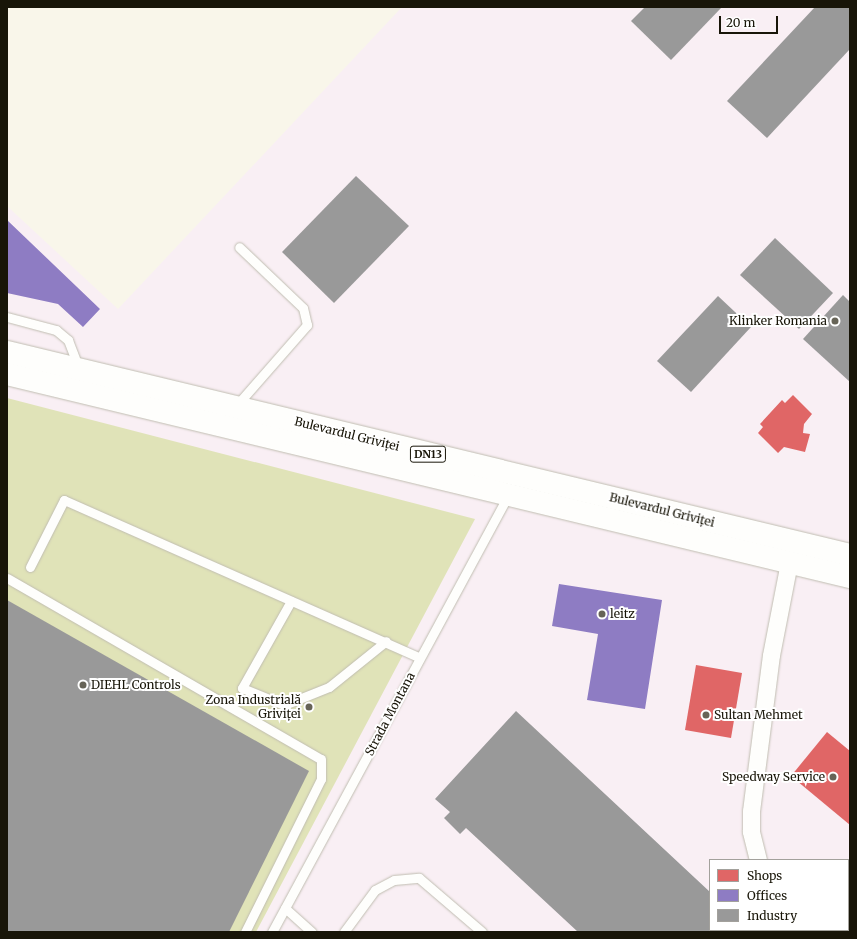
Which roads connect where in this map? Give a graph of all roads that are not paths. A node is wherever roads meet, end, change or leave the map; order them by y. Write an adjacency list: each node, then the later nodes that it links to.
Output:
1 (239, 248): 6 (lane)
2 (7, 317): 4 (lane)
3 (7, 352): 4 (main road, Bulevardul Griviței / DN13)
4 (79, 370): 6 (main road, Bulevardul Griviței / DN13)
5 (7, 374): 7 (main road, Bulevardul Griviței)
6 (235, 407): 8 (main road, Bulevardul Griviței / DN13)
7 (508, 495): 9 (main road, Bulevardul Griviței); 15 (lane, Strada Montana)
8 (850, 555)
9 (789, 562): 11 (main road, Bulevardul Griviței); 16 (street)
10 (30, 567): 13 (lane)
11 (850, 577)
12 (7, 578): 18 (lane)
13 (291, 601): 14 (lane); 14 (lane)
14 (386, 641): 15 (lane)
15 (420, 658): 17 (lane, Strada Montana)
16 (758, 859)
17 (285, 908): 19 (lane, Strada Montana); 20 (lane)
18 (245, 932)
19 (272, 932)
20 (312, 932)
21 (344, 932): 22 (lane)
22 (482, 932)

